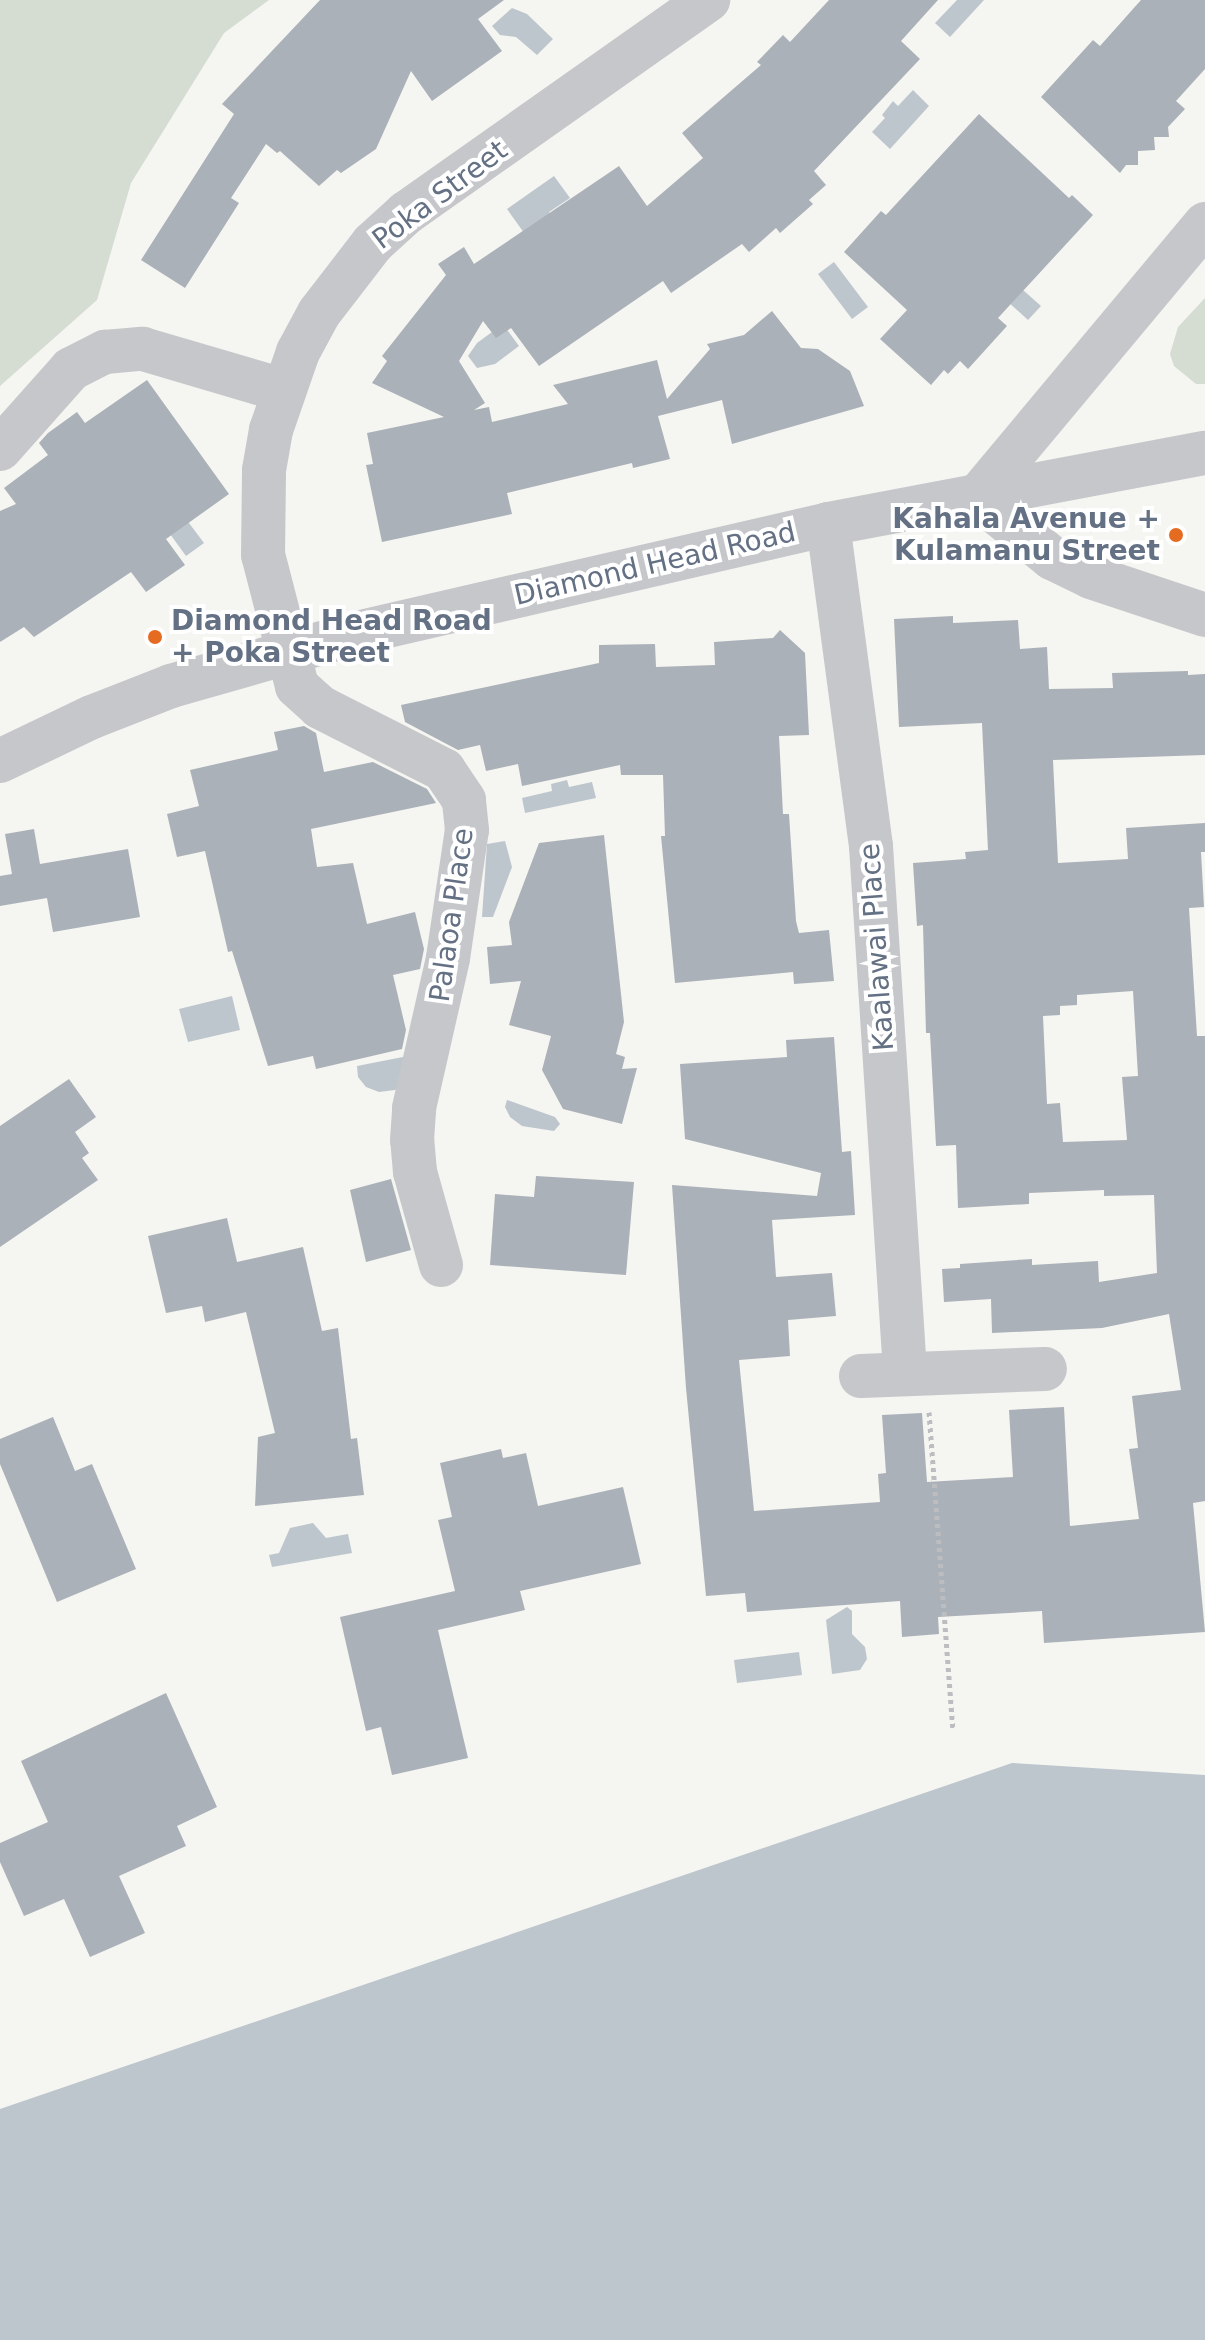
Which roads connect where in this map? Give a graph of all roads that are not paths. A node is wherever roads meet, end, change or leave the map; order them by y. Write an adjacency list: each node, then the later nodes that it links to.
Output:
1 (708, 0): 3 (street, Poka Street)
2 (1205, 224): 6 (street)
3 (282, 390): 4 (street); 9 (street, Poka Street)
4 (0, 449)
5 (1205, 453): 6 (street, Diamond Head Road)
6 (977, 497): 7 (street, Diamond Head Road); 8 (street)
7 (828, 524): 9 (street, Diamond Head Road); 13 (street, Kaalawai Place)
8 (1205, 615)
9 (288, 652): 10 (street, Diamond Head Road); 11 (street, Palaoa Place)
10 (0, 761)
11 (441, 1265)
12 (1045, 1369): 13 (street)
13 (916, 1372): 14 (street)
14 (861, 1376)

